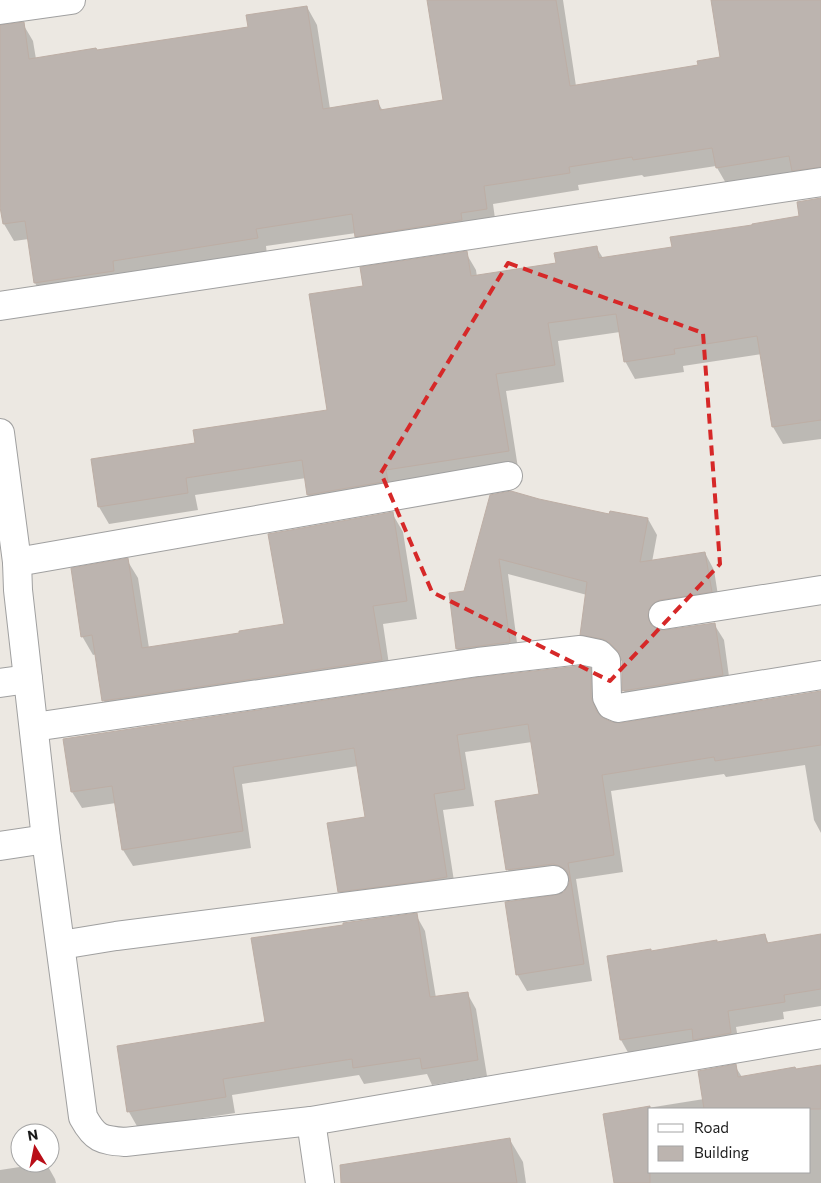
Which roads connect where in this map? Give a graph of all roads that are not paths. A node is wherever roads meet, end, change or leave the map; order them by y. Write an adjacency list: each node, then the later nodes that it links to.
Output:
1 (71, 0): 2 (street)
2 (0, 10)
3 (821, 182): 4 (street)
4 (0, 306)
5 (0, 433): 7 (street)
6 (508, 476): 7 (street)
7 (17, 562): 9 (street)
8 (821, 590): 10 (street)
9 (9, 592): 12 (street)
10 (663, 615)
11 (821, 675): 14 (street)
12 (28, 679): 13 (street); 14 (street)
13 (0, 683)
14 (34, 728): 15 (street)
15 (46, 839): 16 (street); 18 (street)
16 (0, 846)
17 (554, 880): 18 (street)
18 (60, 945): 20 (street)
19 (821, 1034): 20 (street)
20 (311, 1121): 21 (street)
21 (320, 1183)

